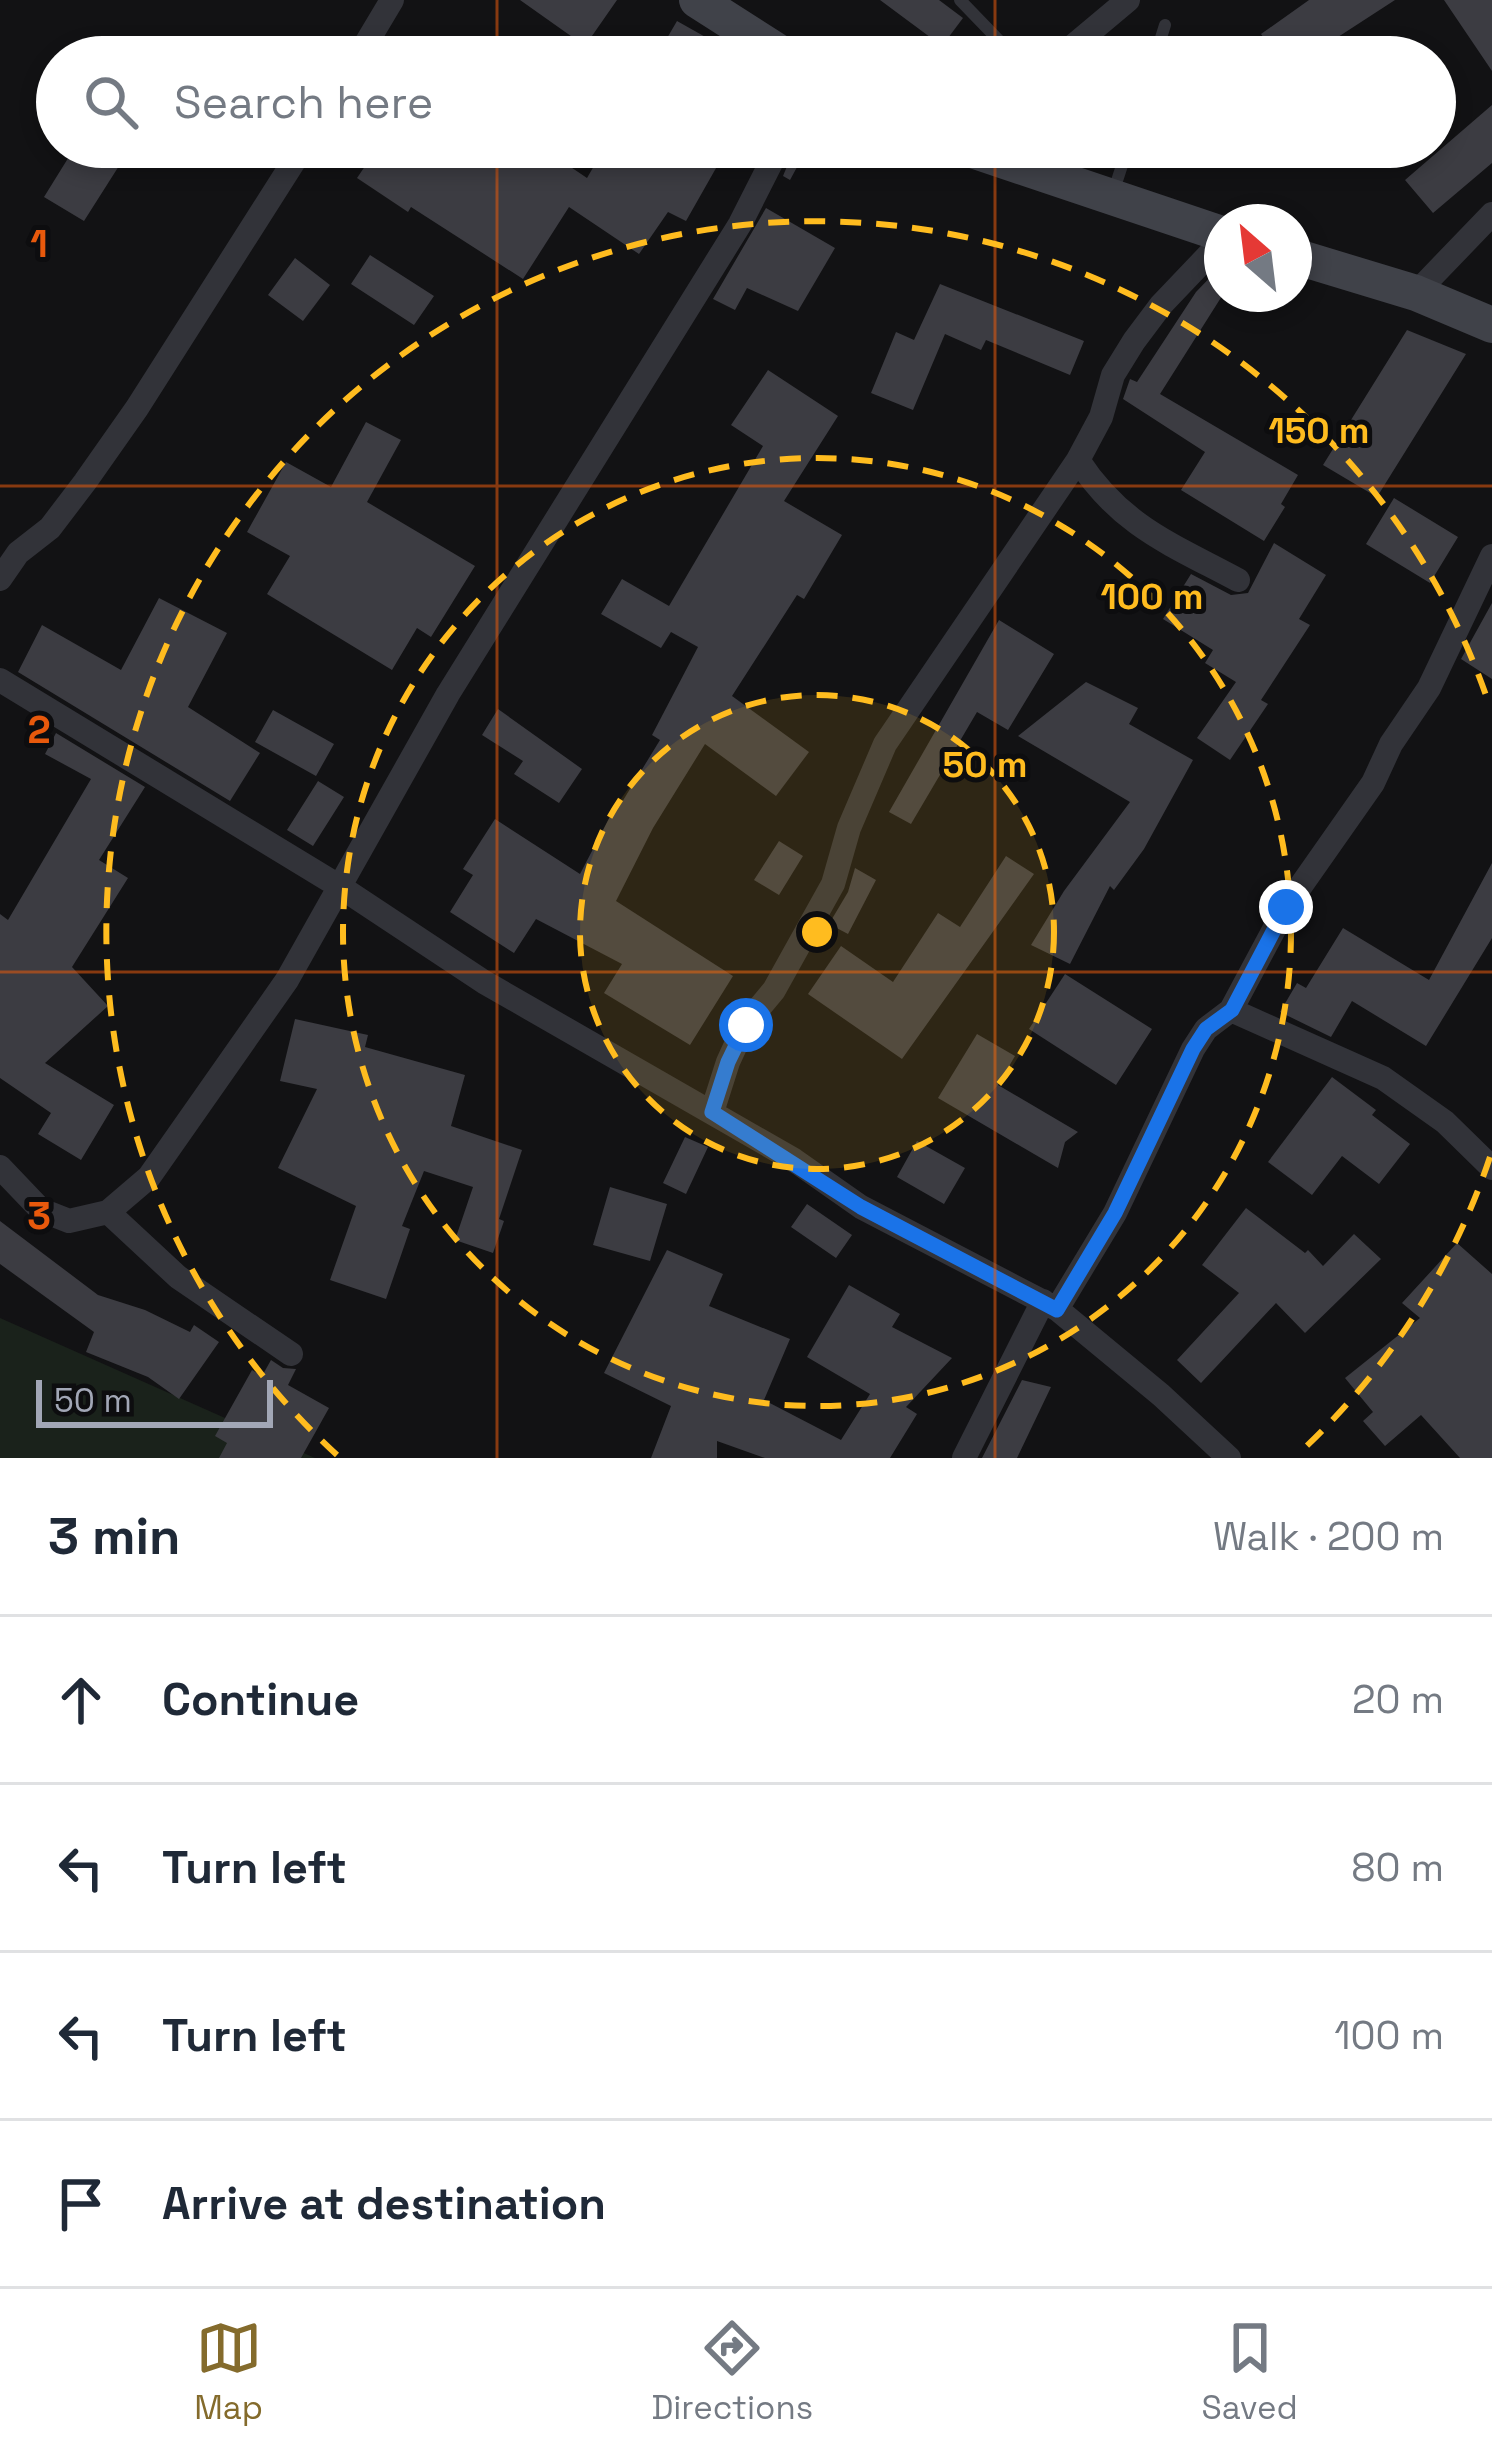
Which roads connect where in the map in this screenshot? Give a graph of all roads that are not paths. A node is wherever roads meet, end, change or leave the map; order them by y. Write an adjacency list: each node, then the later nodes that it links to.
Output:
1 (392, 0): 6 (street)
2 (697, 0): 7 (street)
3 (960, 0): 8 (lane)
4 (1128, 0): 9 (street)
5 (1165, 26): 10 (lane)
6 (371, 36)
7 (753, 36)
8 (995, 36)
9 (1085, 36)
10 (1162, 36)
11 (290, 168): 24 (street)
12 (768, 168): 27 (street)
13 (1022, 168): 15 (street)
14 (1121, 168): 15 (lane)
15 (1111, 200): 17 (street)
16 (1492, 214): 20 (street)
17 (1204, 232)
18 (1204, 258): 22 (street)
19 (1312, 261): 20 (street)
20 (1416, 292): 21 (street)
21 (1492, 325)
22 (1078, 460): 25 (street); 29 (street)
23 (1492, 556): 28 (street)
24 (0, 579)
25 (1238, 580)
26 (0, 680): 27 (street)
27 (342, 888): 29 (street); 32 (street)
28 (1232, 1010): 31 (street); 33 (street)
29 (712, 1112): 33 (street)
30 (0, 1167): 32 (street)
31 (1492, 1168)
32 (108, 1212): 34 (street)
33 (1050, 1305): 35 (street); 36 (street)
34 (290, 1354)
35 (964, 1458)
36 (1229, 1458)

